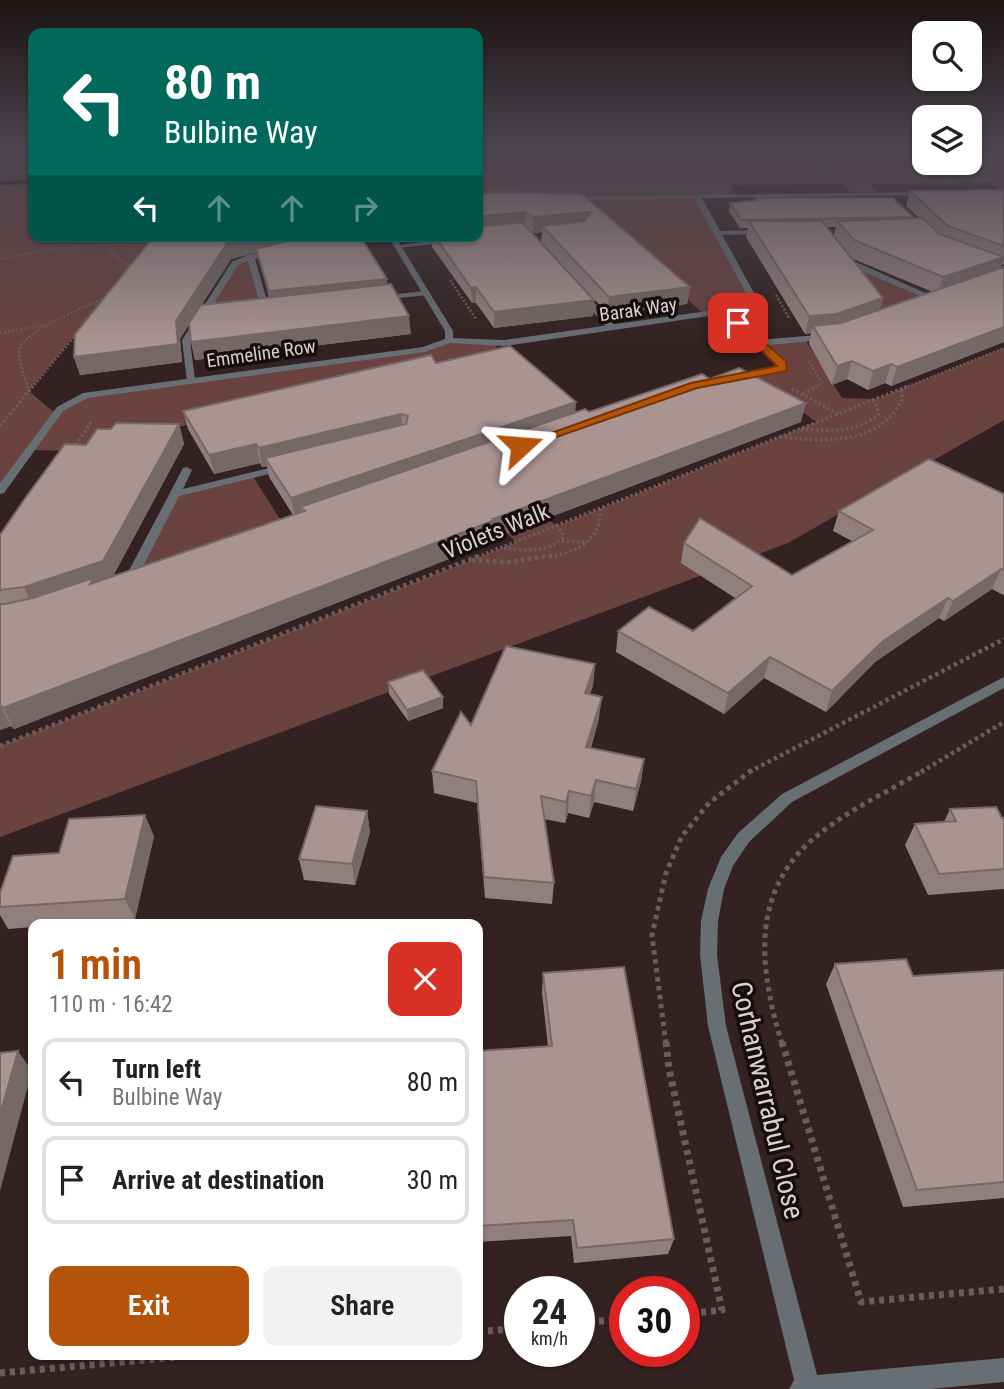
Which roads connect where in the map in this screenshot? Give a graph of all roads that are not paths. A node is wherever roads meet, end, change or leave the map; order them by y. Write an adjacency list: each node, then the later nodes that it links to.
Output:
1 (707, 214): 3 (street, Barak Way)
2 (780, 232): 3 (street)
3 (717, 233): 21 (street, Barak Way)
4 (395, 242): 6 (street)
5 (434, 242): 6 (street)
6 (397, 246): 13 (street)
7 (278, 251): 9 (street)
8 (836, 251): 10 (street)
9 (251, 257): 19 (street); 23 (street)
10 (844, 260): 11 (street); 16 (street)
11 (860, 281)
12 (576, 288): 24 (street)
13 (425, 293): 15 (street); 26 (street)
14 (949, 296): 16 (street)
15 (372, 299)
16 (937, 300): 17 (street)
17 (925, 304)
18 (279, 310): 19 (street)
19 (265, 311): 20 (street)
20 (253, 313)
21 (726, 313): 24 (street, Barak Way); 27 (street)
22 (214, 317): 23 (street)
23 (201, 318): 29 (street)
24 (612, 328): 26 (street, Barak Way)
25 (837, 335): 27 (street)
26 (449, 340): 29 (street, Emmeline Row)
27 (760, 343): 28 (street)
28 (729, 379)
29 (190, 380): 32 (street, Emmeline Row)
30 (302, 463): 33 (street)
31 (187, 470): 33 (street)
32 (0, 491)
33 (174, 494): 34 (street)
34 (143, 576)
35 (1004, 682): 37 (street, Corhanwarrabul Close)
36 (1004, 1370): 37 (street)
37 (808, 1388): 38 (street)
38 (800, 1389)

